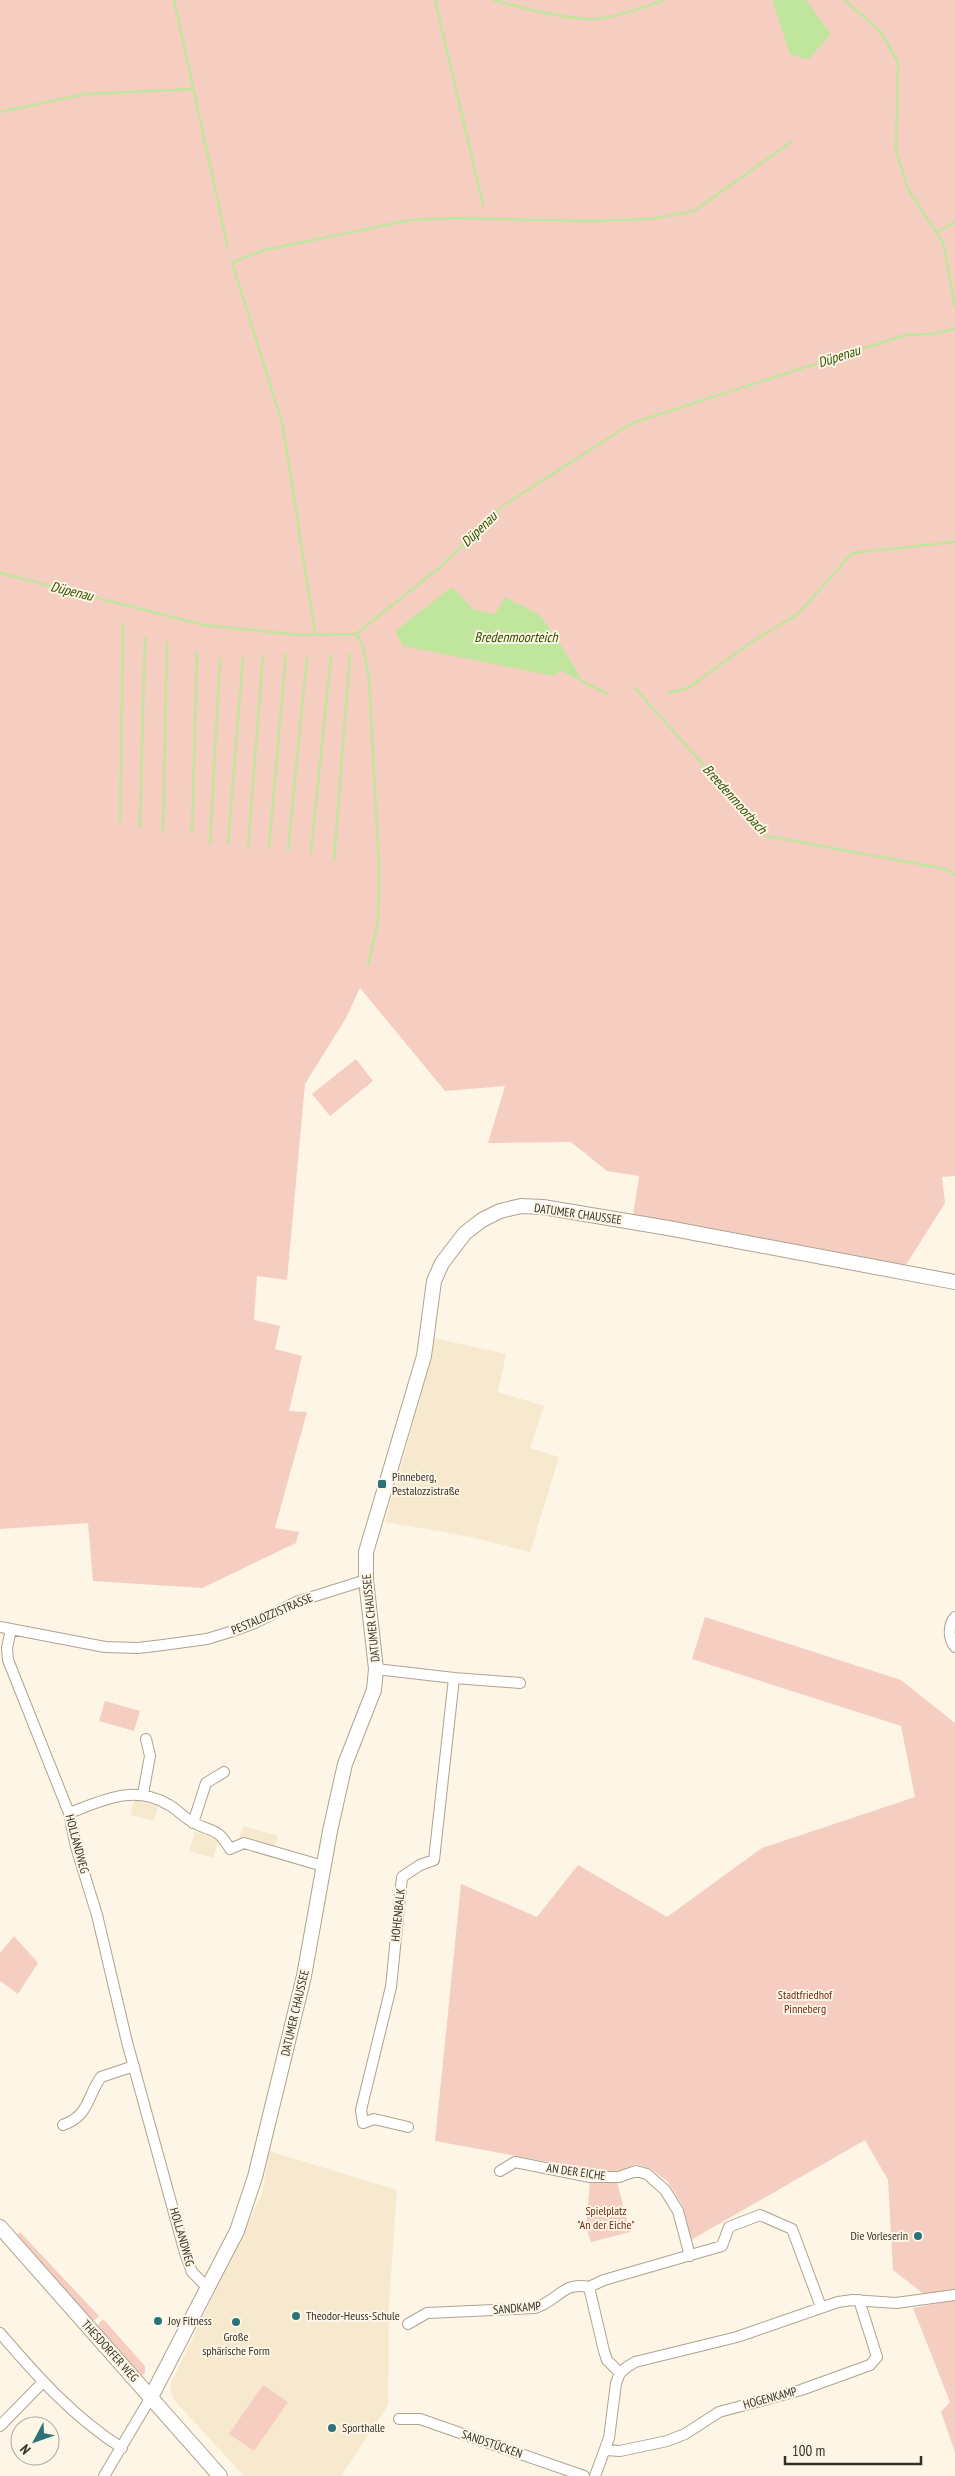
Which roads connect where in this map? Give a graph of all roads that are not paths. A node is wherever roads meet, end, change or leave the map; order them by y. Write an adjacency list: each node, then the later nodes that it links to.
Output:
1 (955, 1282): 2 (street, DATUMER CHAUSSEE)
2 (366, 1580): 5 (street, PESTALOZZISTRASSE); 7 (street, DATUMER CHAUSSEE)
3 (955, 1617): 6 (street)
4 (0, 1627): 5 (street, PESTALOZZISTRASSE)
5 (11, 1629): 13 (street, HOLLANDWEG)
6 (955, 1647)
7 (376, 1669): 8 (street); 15 (street, DATUMER CHAUSSEE)
8 (454, 1678): 9 (street); 18 (street, HOHENBALK)
9 (520, 1683)
10 (146, 1739): 12 (street)
11 (224, 1772): 14 (street)
12 (144, 1794): 13 (street); 14 (street)
13 (69, 1813): 16 (street, HOLLANDWEG)
14 (193, 1823): 15 (street)
15 (323, 1866): 22 (street, DATUMER CHAUSSEE)
16 (134, 2066): 17 (street); 22 (street, HOLLANDWEG)
17 (63, 2125)
18 (408, 2127)
19 (500, 2170): 21 (street, AN DER EICHE)
20 (0, 2227): 31 (street, THESDORFER WEG)
21 (690, 2256): 23 (street); 26 (street)
22 (208, 2287): 31 (street, DATUMER CHAUSSEE)
23 (589, 2287): 27 (street, SANDKAMP); 29 (street)
24 (955, 2295): 25 (street)
25 (859, 2300): 26 (street); 35 (street, HOGENKAMP)
26 (821, 2307): 29 (street)
27 (408, 2324)
28 (0, 2333): 30 (street)
29 (620, 2373): 35 (street)
30 (42, 2383): 33 (street); 34 (street)
31 (151, 2397): 34 (street); 37 (street, THESDORFER WEG)
32 (399, 2419): 38 (street, SANDSTÜCKEN)
33 (0, 2426)
34 (122, 2448): 36 (street)
35 (606, 2450): 39 (street)
36 (104, 2476)
37 (220, 2476)
38 (584, 2476)
39 (596, 2476)

